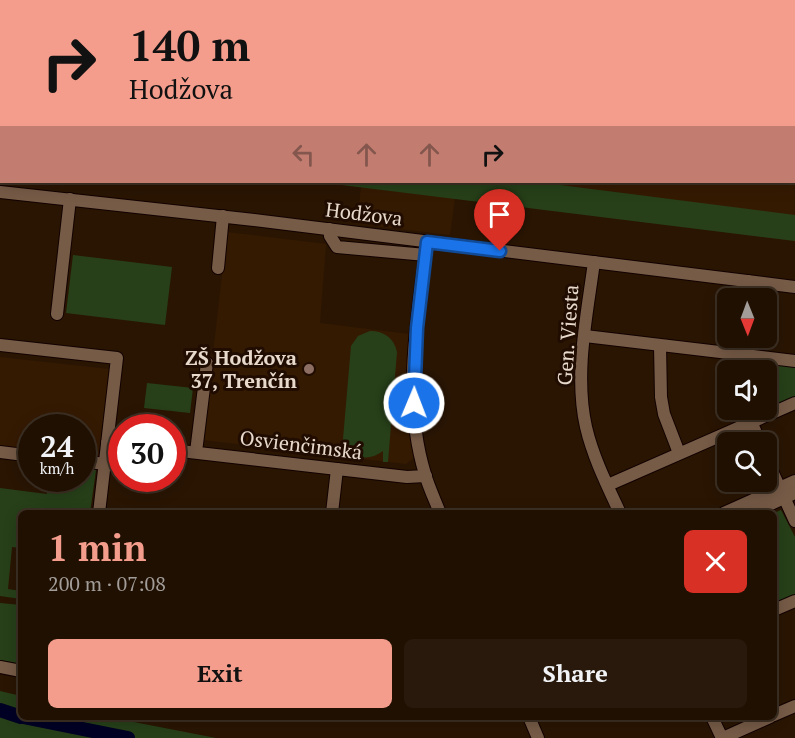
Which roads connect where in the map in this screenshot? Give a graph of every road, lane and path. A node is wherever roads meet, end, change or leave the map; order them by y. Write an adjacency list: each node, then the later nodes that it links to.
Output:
1 (0, 192): 2 (street, Hodžova)
2 (70, 199): 3 (street, Hodžova); 10 (street)
3 (223, 216): 4 (street, Hodžova); 6 (street)
4 (426, 248): 5 (street, Hodžova); 31 (street)
5 (594, 262): 7 (street, Hodžova); 11 (street, Gen. Viesta)
6 (218, 268)
7 (748, 281): 8 (street, Hodžova); 9 (street)
8 (795, 287)
9 (747, 288)
10 (57, 314)
11 (585, 336): 13 (street); 34 (street, Gen. Viesta)
12 (0, 345): 22 (street)
13 (660, 346): 15 (street); 26 (street)
14 (740, 348): 15 (street)
15 (739, 354): 16 (street); 17 (street)
16 (739, 360)
17 (795, 361)
18 (207, 363): 25 (street)
19 (795, 403): 20 (street)
20 (751, 422): 21 (street); 26 (street)
21 (756, 432)
22 (107, 443): 29 (street)
23 (186, 451): 25 (street, Osvienčimská)
24 (0, 452): 27 (street)
25 (195, 452): 30 (street, Osvienčimská)
26 (679, 453): 34 (street)
27 (18, 454)
28 (96, 463): 29 (street)
29 (105, 464): 36 (street)
30 (337, 469): 31 (street, Osvienčimská); 37 (street)
31 (426, 476): 38 (street)
32 (777, 477): 35 (street)
33 (795, 481): 35 (street)
34 (608, 485): 39 (street, Gen. Viesta)
35 (786, 493): 40 (street); 41 (street); 42 (street)
36 (99, 510)
37 (332, 510)
38 (439, 510)
39 (619, 510)
40 (733, 510)
41 (756, 510)
42 (795, 521)
43 (795, 601): 44 (street)
44 (777, 609)
45 (0, 667): 46 (street)
46 (18, 670)
47 (795, 706): 48 (street)
48 (777, 714)
49 (530, 720): 52 (street)
50 (713, 720): 53 (street)
51 (763, 720): 53 (street)
52 (538, 738)
53 (722, 738)

